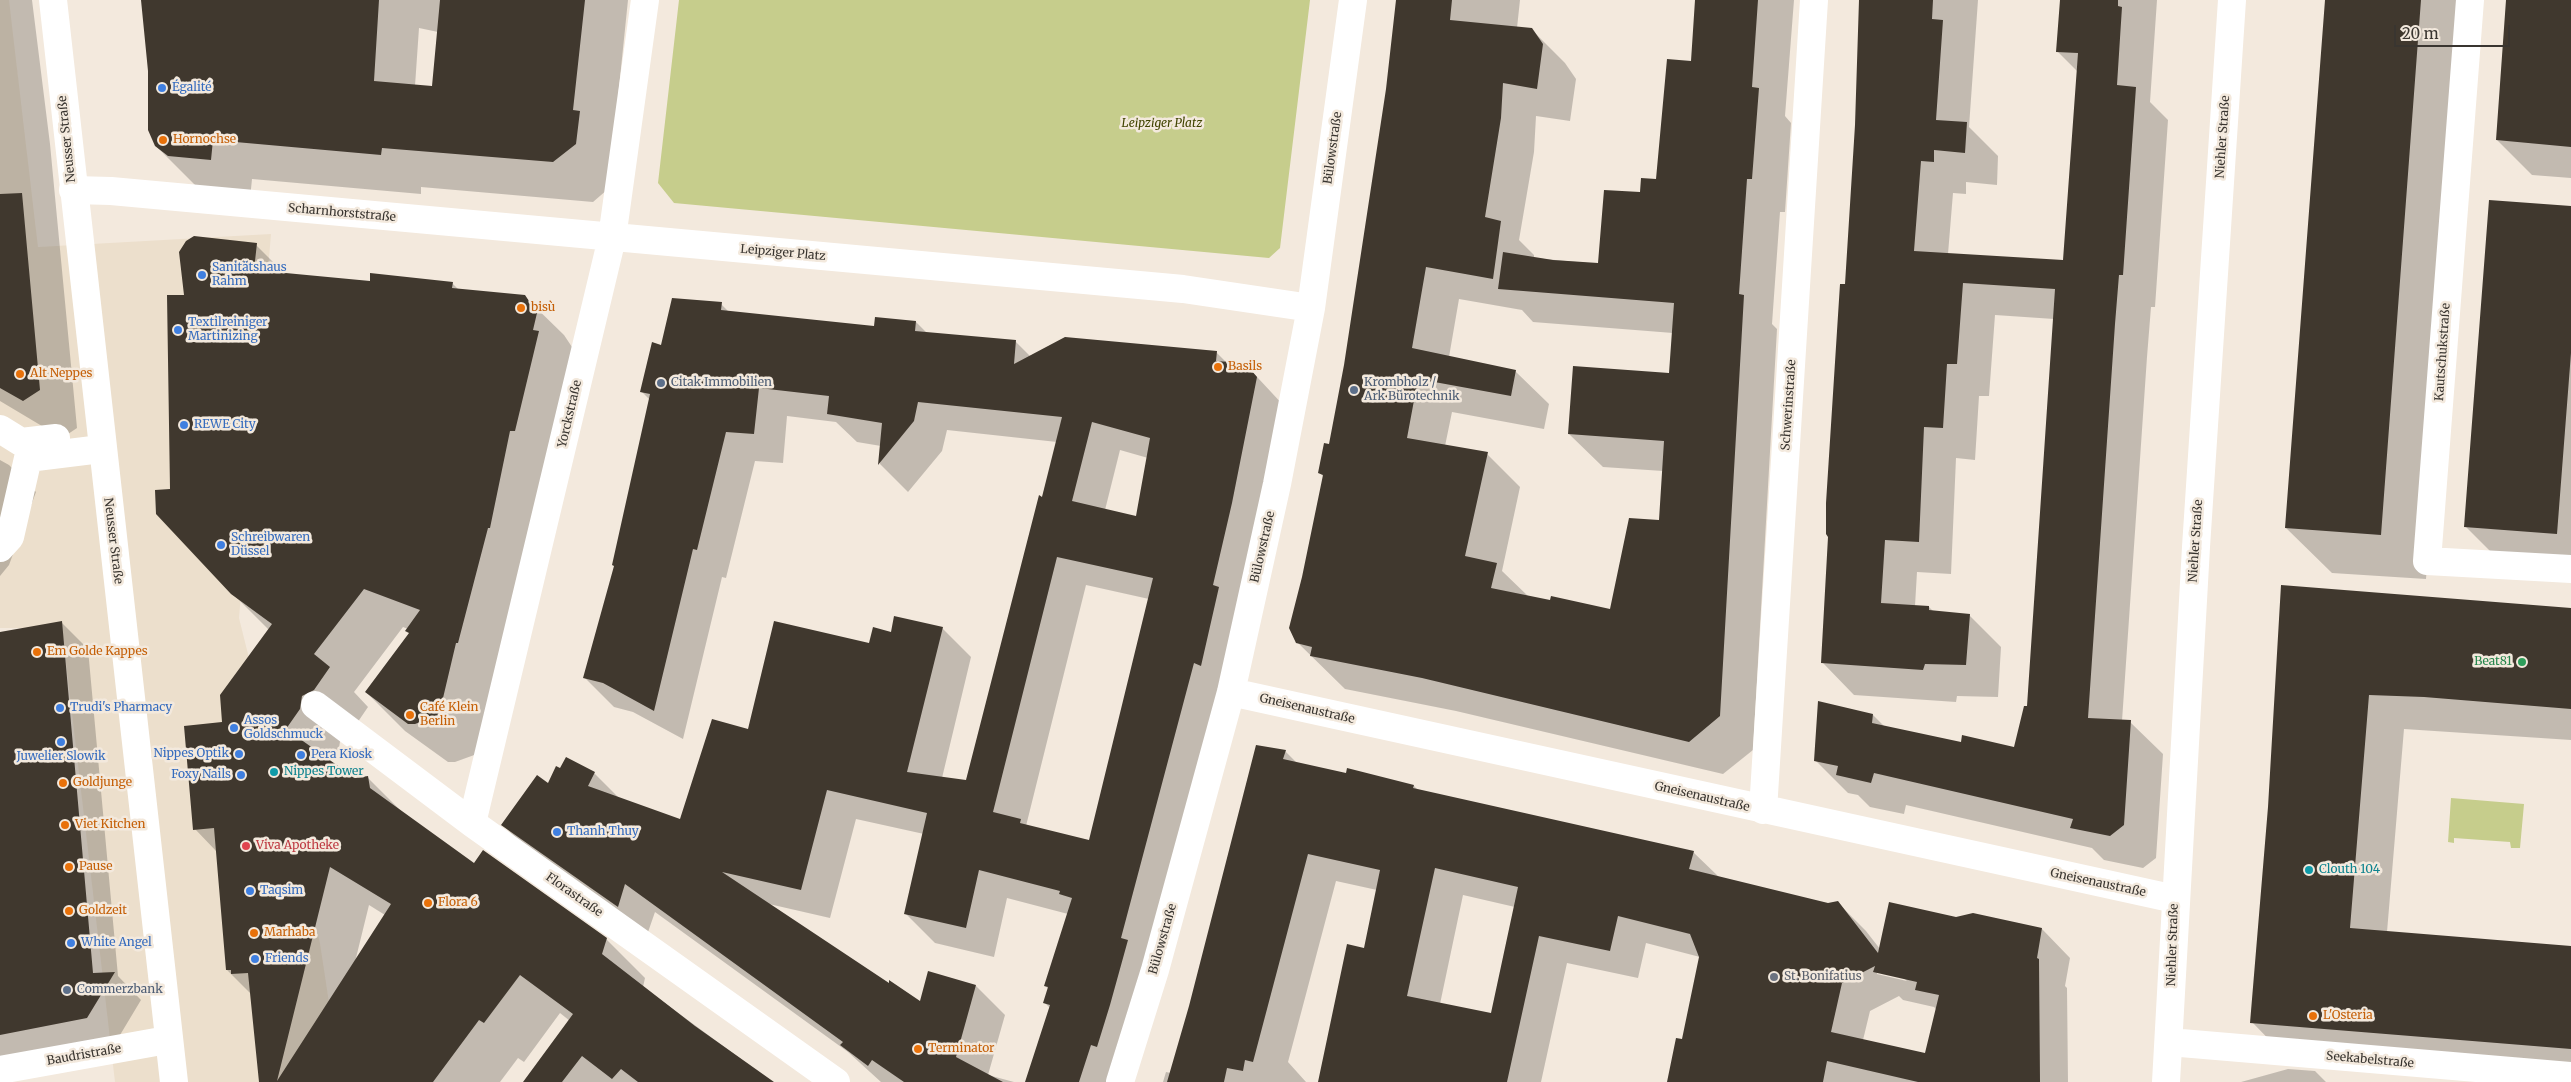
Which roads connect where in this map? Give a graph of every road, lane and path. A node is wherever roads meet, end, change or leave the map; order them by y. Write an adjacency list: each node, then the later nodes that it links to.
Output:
1 (53, 0): 7 (street, Neusser Straße)
2 (645, 0): 8 (street, Yorckstraße)
3 (1353, 0): 9 (street, Bülowstraße)
4 (1814, 0): 16 (street, Schwerinstraße)
5 (2232, 0): 18 (street, Niehler Straße)
6 (2470, 0): 13 (street, Kautschukstraße)
7 (73, 190): 8 (street, Scharnhorststraße); 10 (street, Neusser Straße)
8 (612, 238): 9 (street, Leipziger Platz); 17 (street, Yorckstraße)
9 (1311, 308): 14 (street, Bülowstraße)
10 (101, 441): 11 (street); 19 (street, Neusser Straße)
11 (16, 443): 12 (street)
12 (0, 548)
13 (2571, 569)
14 (1231, 692): 16 (street, Gneisenaustraße); 25 (street, Bülowstraße)
15 (315, 705): 17 (street, Florastraße)
16 (1763, 810): 18 (street, Gneisenaustraße)
17 (472, 823): 24 (street, Florastraße)
18 (2175, 899): 20 (street, Niehler Straße)
19 (167, 1040): 21 (street, Baudristraße); 23 (street, Neusser Straße)
20 (2169, 1042): 22 (street, Seekabelstraße); 26 (street, Niehler Straße)
21 (0, 1070)
22 (2571, 1076)
23 (174, 1082)
24 (836, 1082)
25 (1120, 1082)
26 (2166, 1082)

